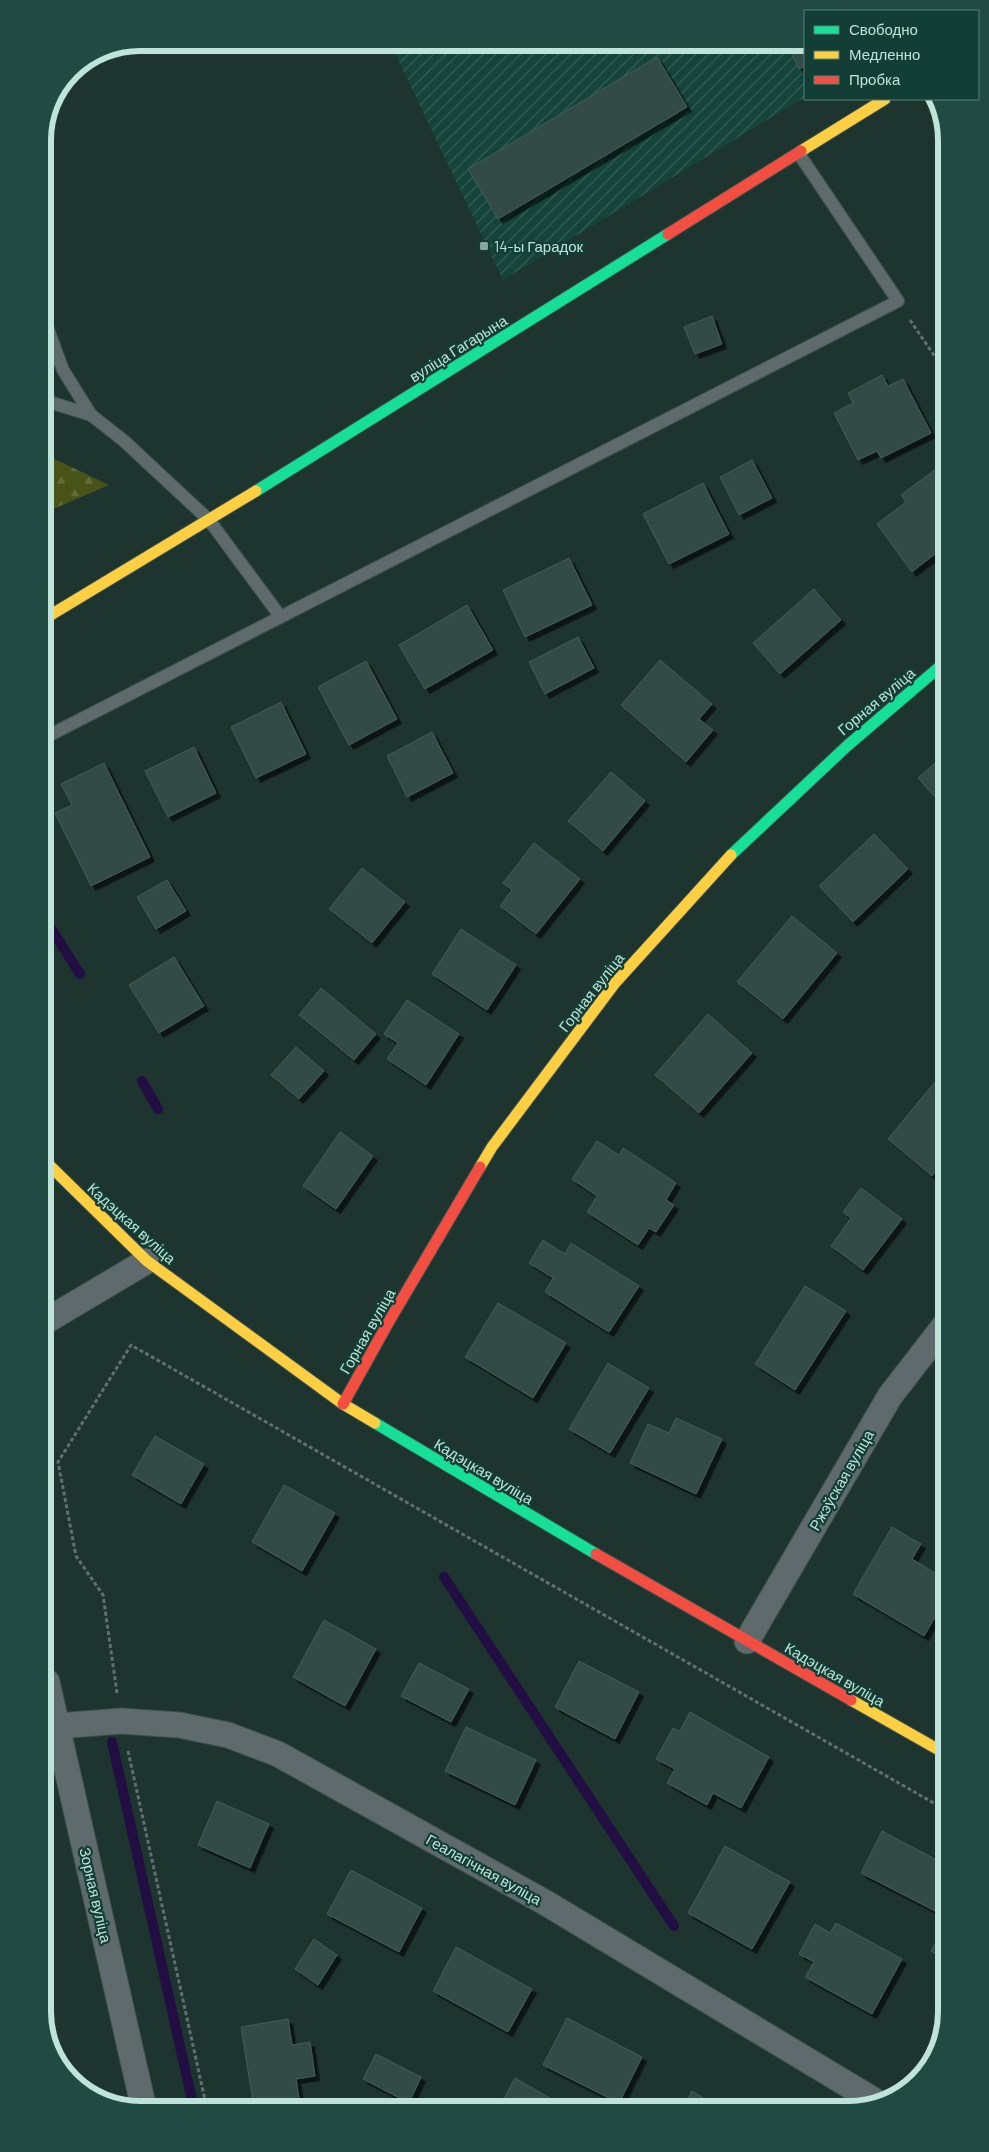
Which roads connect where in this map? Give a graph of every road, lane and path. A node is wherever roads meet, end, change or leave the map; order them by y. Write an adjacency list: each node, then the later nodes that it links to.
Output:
1 (883, 100): 2 (street, вуліца Гагарына)
2 (799, 154): 3 (lane); 8 (street, вуліца Гагарына)
3 (898, 301): 5 (path); 10 (lane)
4 (51, 338): 7 (lane)
5 (938, 361)
6 (51, 402): 7 (lane)
7 (91, 415): 8 (lane)
8 (209, 520): 9 (street, вуліца Гагарына); 10 (lane)
9 (51, 615)
10 (280, 616): 12 (lane)
11 (938, 668): 17 (street, Горная вуліца)
12 (51, 734)
13 (51, 1168): 14 (street, Кадэцкая вуліца)
14 (147, 1261): 15 (street); 17 (street, Кадэцкая вуліца)
15 (51, 1318)
16 (938, 1334): 18 (street, Ржэўская вуліца)
17 (343, 1404): 18 (street, Кадэцкая вуліца)
18 (747, 1640): 22 (street, Кадэцкая вуліца)
19 (51, 1698): 21 (street, Зорная вуліца)
20 (121, 1721): 21 (street, Геалагічная вуліца); 23 (path); 24 (street, Геалагічная вуліца); 26 (path)
21 (58, 1726): 25 (street, Зорная вуліца)
22 (938, 1749)
23 (938, 1805)
24 (870, 2098)
25 (142, 2101)
26 (205, 2101)

